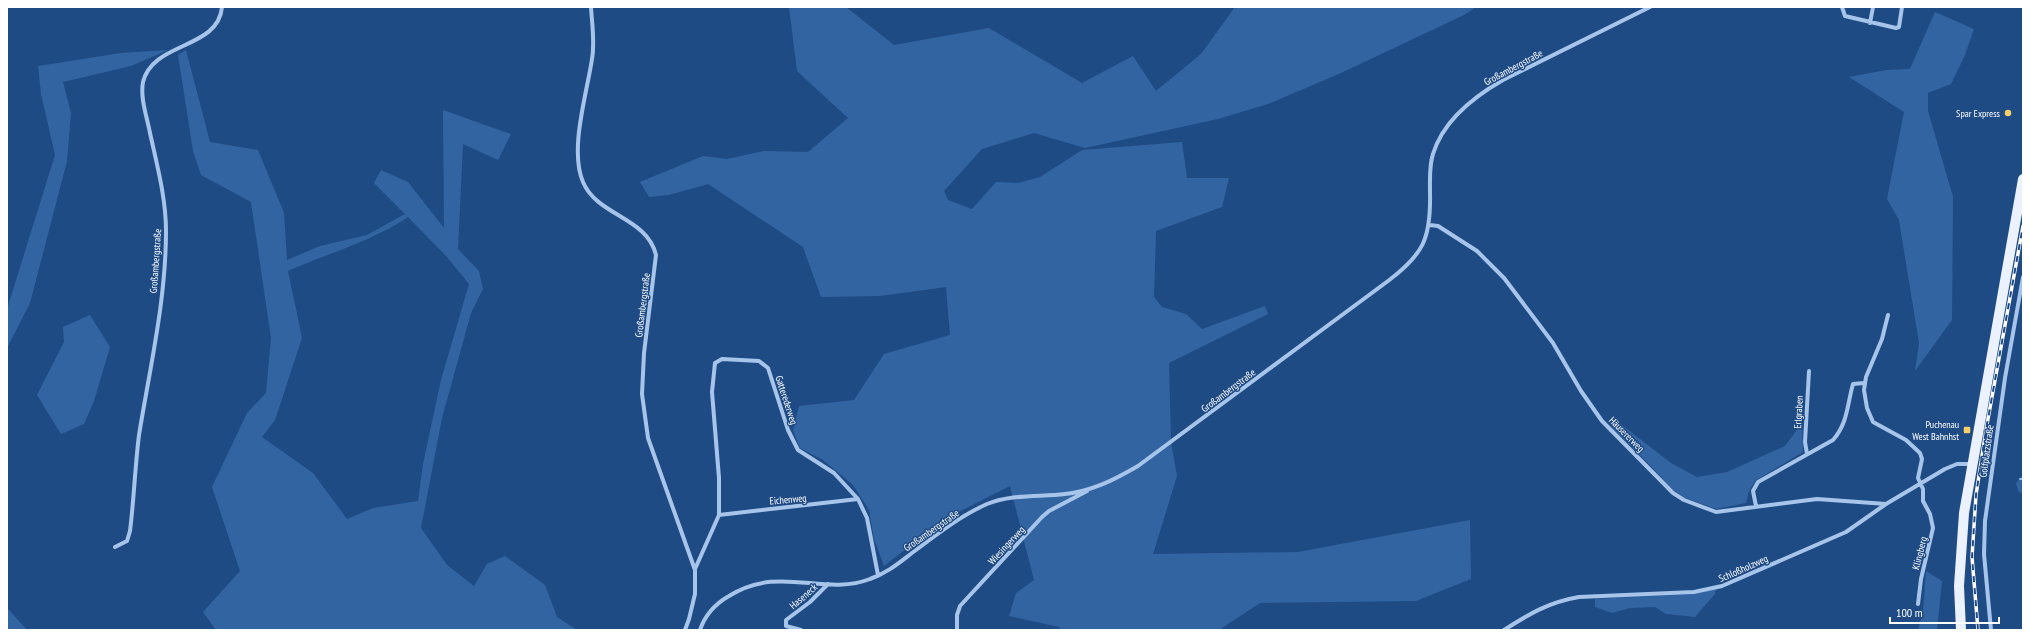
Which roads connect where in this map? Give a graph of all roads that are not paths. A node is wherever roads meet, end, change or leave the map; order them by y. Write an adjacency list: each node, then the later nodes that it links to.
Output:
1 (222, 7): 22 (street, Großambergstraße)
2 (591, 7): 23 (street, Großambergstraße)
3 (1650, 7): 9 (street, Großambergstraße)
4 (1842, 7): 7 (street)
5 (1873, 7): 7 (street)
6 (1902, 7): 7 (street)
7 (1870, 23)
8 (2023, 179): 15 (main road)
9 (1430, 225): 17 (street, Großambergstraße); 20 (street, Häusererweg)
10 (2023, 276): 33 (street, Golfplatzstraße)
11 (1888, 315): 13 (street)
12 (1809, 371): 14 (street, Erlgraben)
13 (1864, 383): 14 (street); 16 (street)
14 (1807, 454): 20 (street)
15 (1971, 464): 16 (street, Schloßholzweg); 32 (main road)
16 (1921, 484): 19 (street, Schloßholzweg); 26 (street, Klingberg)
17 (1090, 490): 24 (street, Großambergstraße); 30 (street, Wiesingerweg)
18 (858, 499): 21 (street, Eichenweg); 21 (street, Gatterederweg); 24 (street, Gatterederweg)
19 (1886, 504): 20 (street, Häusererweg); 31 (street, Schloßholzweg)
20 (1756, 506)
21 (719, 515): 23 (street, Gatterederweg)
22 (115, 547)
23 (695, 570): 27 (street, Großambergstraße)
24 (878, 575): 25 (street, Großambergstraße)
25 (828, 584): 28 (street, Großambergstraße); 29 (street, Haseneck)
26 (1918, 604)
27 (685, 630)
28 (700, 630)
29 (801, 630)
30 (957, 630)
31 (1504, 630)
32 (1961, 630)
33 (1991, 630)

